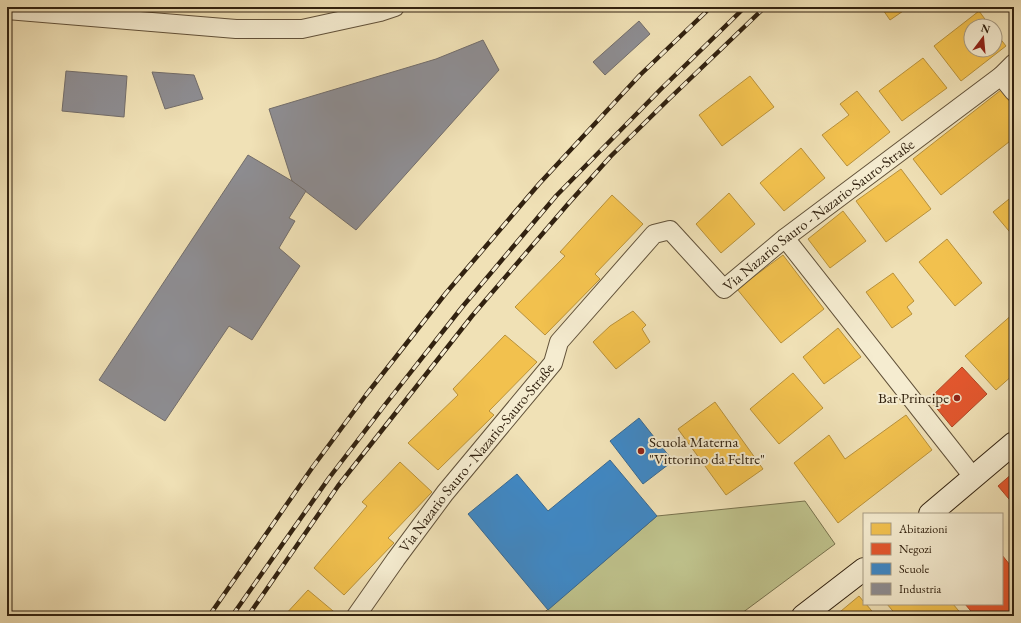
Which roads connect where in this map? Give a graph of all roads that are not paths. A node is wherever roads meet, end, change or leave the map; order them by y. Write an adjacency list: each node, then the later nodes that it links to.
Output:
1 (395, 7): 2 (street)
2 (7, 10)
3 (1008, 70): 4 (street); 5 (street, Via Nazario Sauro - Nazario-Sauro-Straße)
4 (1014, 92)
5 (785, 238): 7 (street); 10 (street, Via Nazario Sauro - Nazario-Sauro-Straße)
6 (1014, 443): 7 (street)
7 (974, 478): 8 (street)
8 (931, 513)
9 (863, 570): 11 (street)
10 (356, 616)
11 (803, 616)

